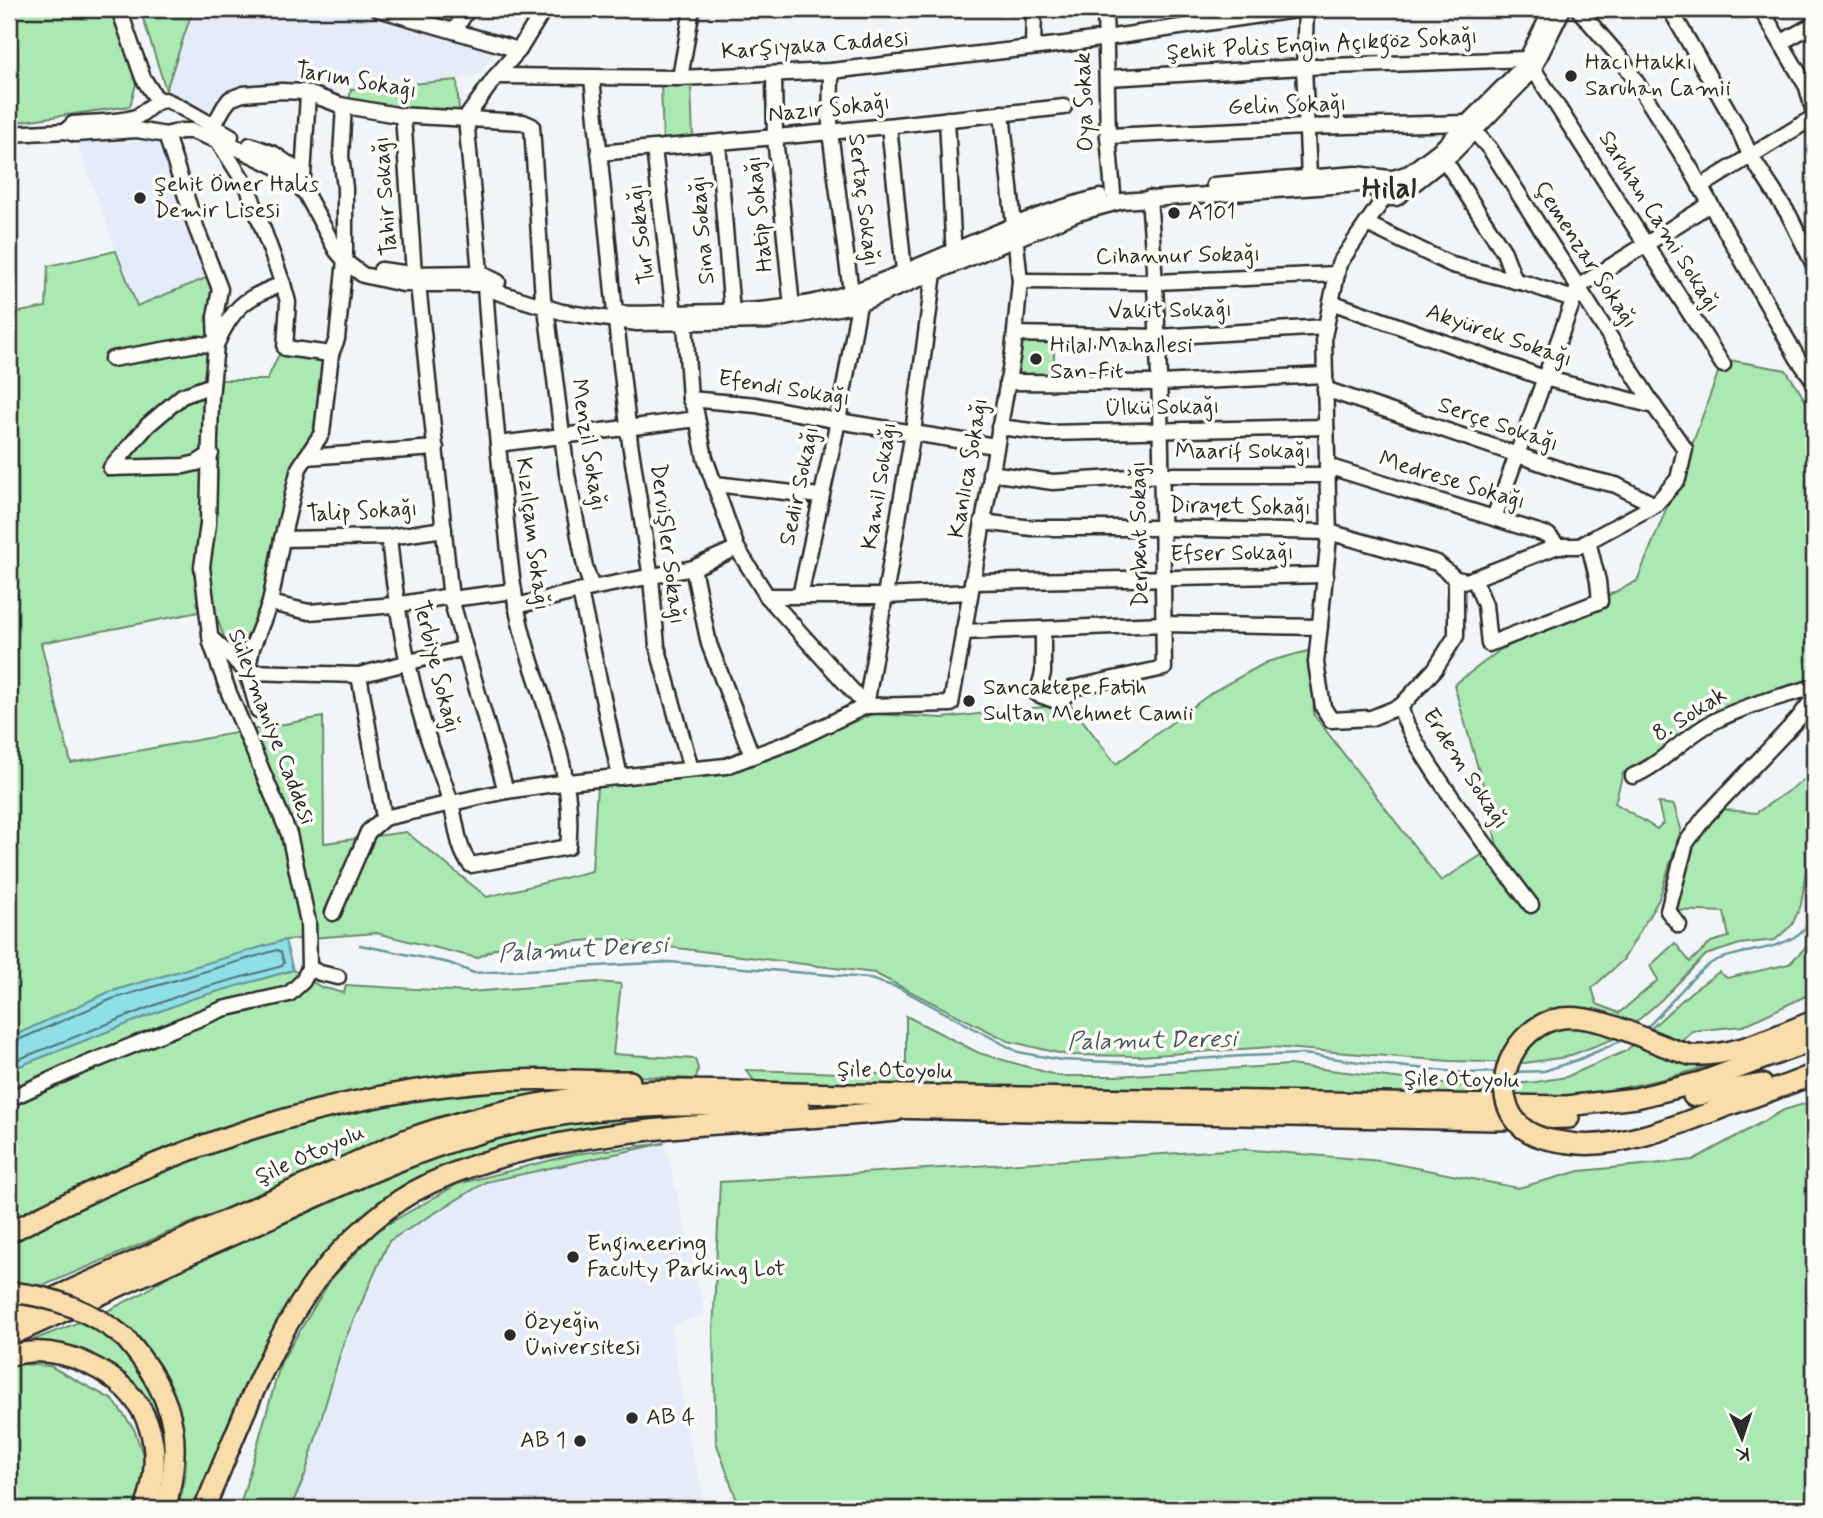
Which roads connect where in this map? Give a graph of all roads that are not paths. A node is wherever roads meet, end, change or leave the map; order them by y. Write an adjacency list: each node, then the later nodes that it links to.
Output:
1 (120, 9): 31 (street)
2 (378, 9): 14 (street)
3 (468, 9): 16 (street)
4 (544, 9): 20 (street)
5 (692, 9): 27 (street)
6 (1034, 9): 19 (street)
7 (1105, 9): 17 (street, Oya Sokak)
8 (1304, 9): 17 (street, Karşıyaka Caddesi); 22 (street)
9 (1552, 9): 21 (street)
10 (1563, 9): 21 (street)
11 (1578, 9): 58 (street)
12 (1670, 9): 53 (street)
13 (1761, 9): 18 (street)
14 (418, 14): 16 (street)
15 (1814, 23): 18 (street)
16 (454, 31): 20 (street)
17 (1105, 38): 19 (street, Karşıyaka Caddesi); 28 (street, Oya Sokak)
18 (1782, 42): 29 (street)
19 (1033, 47): 23 (street, Karşıyaka Caddesi)
20 (519, 50): 25 (street)
21 (1530, 63): 22 (street, Şehit Polis Engin Açıkgöz Sokağı); 42 (street); 65 (street, Saruhan Cami Sokağı)
22 (1304, 67): 28 (street, Şehit Polis Engin Açıkgöz Sokağı); 41 (street)
23 (831, 71): 24 (street, Karşıyaka Caddesi); 44 (street, Sertaç Sokağı)
24 (774, 75): 27 (street, Karşıyaka Caddesi); 49 (street, Hatip Sokağı)
25 (496, 76): 26 (street, Karşıyaka Caddesi); 38 (street)
26 (592, 78): 27 (street, Karşıyaka Caddesi); 52 (street, Dervişler Sokağı)
27 (680, 78)
28 (1108, 78): 48 (street, Oya Sokak)
29 (1811, 86): 36 (street)
30 (308, 94): 32 (street, Tarım Sokağı); 45 (street, Tarım Sokağı); 55 (street)
31 (154, 105): 34 (street); 43 (street); 47 (street)
32 (344, 106): 37 (street, Tarım Sokağı); 66 (street)
33 (1064, 107): 35 (street, Nazır Sokağı)
34 (179, 108): 45 (street); 47 (street)
35 (1003, 113): 39 (street, Nazır Sokağı); 64 (street, Kanlıca Sokağı)
36 (1814, 115): 53 (street)
37 (404, 116): 38 (street, Tarım Sokağı); 73 (street, Tahir Sokağı)
38 (466, 118): 74 (street, Kızılçam Sokağı); 82 (street, Tarım Sokağı)
39 (947, 119): 40 (street, Nazır Sokağı); 67 (street)
40 (889, 126): 44 (street, Nazır Sokağı); 70 (street)
41 (1306, 127): 42 (street, Gelin Sokağı); 48 (street, Gelin Sokağı); 56 (street)
42 (1471, 127): 54 (street); 57 (street); 79 (street, Çemenzar Sokağı)
43 (66, 131): 46 (street); 47 (street)
44 (830, 132): 49 (street, Nazır Sokağı); 80 (street, Sertaç Sokağı)
45 (215, 133): 47 (street); 55 (street); 68 (street); 78 (street)
46 (9, 134)
47 (164, 134): 90 (street, Süleymaniye Caddesi)
48 (1108, 136): 59 (street, Oya Sokak)
49 (775, 137): 50 (street, Nazır Sokağı); 83 (street, Hatip Sokağı)
50 (718, 143): 51 (street, Nazır Sokağı); 84 (street, Sina Sokağı)
51 (654, 149): 52 (street, Nazır Sokağı); 86 (street, Tur Sokağı)
52 (598, 153): 85 (street, Dervişler Sokağı)
53 (1750, 155): 58 (street); 69 (street)
54 (1444, 159): 60 (street); 76 (street)
55 (303, 177): 66 (street)
56 (1309, 177): 57 (street); 59 (street)
57 (1391, 178): 60 (street)
58 (1700, 187): 62 (street)
59 (1113, 193): 64 (street)
60 (1387, 196): 61 (street); 63 (street)
61 (1149, 198): 64 (street); 77 (street, Derbent Sokağı)
62 (1710, 204): 65 (street); 95 (street)
63 (1367, 224): 72 (street); 76 (street)
64 (1016, 232): 67 (street); 75 (street, Kanlıca Sokağı)
65 (1646, 243): 79 (street); 93 (street, Saruhan Cami Sokağı)
66 (344, 244): 68 (street); 73 (street)
67 (954, 258): 70 (street); 71 (street)
68 (345, 260): 73 (street); 91 (street)
69 (1814, 265)
70 (904, 271): 80 (street)
71 (934, 273): 80 (street); 107 (street, Kamil Sokağı)
72 (1337, 274): 77 (street, Cihannur Sokağı); 81 (street)
73 (416, 279): 74 (street); 112 (street, Tahir Sokağı)
74 (482, 280): 82 (street); 110 (street, Kızılçam Sokağı)
75 (1020, 281): 77 (street, Cihannur Sokağı); 88 (street, Kanlıca Sokağı)
76 (1515, 281): 79 (street)
77 (1156, 282): 89 (street, Derbent Sokağı)
78 (283, 284): 90 (street); 91 (street)
79 (1575, 293): 94 (street); 101 (street, Çemenzar Sokağı)
80 (855, 298): 83 (street); 86 (street); 103 (street, Sedir Sokağı)
81 (1331, 302): 87 (street); 94 (street, Akyürek Sokağı)
82 (545, 303): 85 (street); 109 (street, Menzil Sokağı)
83 (792, 307): 84 (street)
84 (732, 313): 86 (street)
85 (616, 317): 86 (street); 106 (street, Dervişler Sokağı)
86 (679, 318): 100 (street, Tur Sokağı)
87 (1326, 327): 89 (street, Vakit Sokağı); 97 (street)
88 (1014, 334): 89 (street, Vakit Sokağı); 96 (street, Kanlıca Sokağı)
89 (1158, 337): 98 (street, Derbent Sokağı)
90 (216, 345): 92 (street); 99 (street, Süleymaniye Caddesi)
91 (331, 354): 115 (street)
92 (112, 359)
93 (1723, 365)
94 (1544, 378): 101 (street, Akyürek Sokağı); 114 (street)
95 (1814, 381)
96 (1007, 382): 98 (street); 104 (street, Kanlıca Sokağı)
97 (1325, 382): 98 (street); 105 (street); 114 (street, Serçe Sokağı)
98 (1159, 383): 108 (street, Derbent Sokağı)
99 (212, 385): 113 (street, Süleymaniye Caddesi); 113 (street)
100 (690, 399): 102 (street, Tur Sokağı); 103 (street, Efendi Sokağı)
101 (1654, 406): 121 (street, Çemenzar Sokağı)
102 (697, 419): 106 (street); 119 (street, Tur Sokağı)
103 (838, 421): 107 (street, Efendi Sokağı); 120 (street, Sedir Sokağı)
104 (999, 426): 108 (street, Ülkü Sokağı); 111 (street, Kanlıca Sokağı)
105 (1326, 427): 108 (street, Ülkü Sokağı); 116 (street)
106 (629, 429): 109 (street); 134 (street, Dervişler Sokağı)
107 (913, 432): 111 (street, Efendi Sokağı); 143 (street, Kamil Sokağı)
108 (1161, 432): 118 (street, Derbent Sokağı)
109 (562, 438): 110 (street); 139 (street, Menzil Sokağı)
110 (498, 444): 140 (street, Kızılçam Sokağı)
111 (995, 446): 117 (street, Kanlıca Sokağı)
112 (436, 448): 115 (street); 125 (street, Tahir Sokağı)
113 (211, 454): 152 (street, Süleymaniye Caddesi)
114 (1516, 455): 121 (street, Serçe Sokağı); 122 (street)
115 (306, 457): 128 (street)
116 (1327, 470): 118 (street, Maarif Sokağı); 122 (street, Medrese Sokağı); 126 (street)
117 (990, 473): 118 (street, Maarif Sokağı); 123 (street, Kanlıca Sokağı)
118 (1162, 475): 124 (street, Derbent Sokağı)
119 (715, 484): 120 (street); 131 (street, Tur Sokağı)
120 (820, 496): 142 (street, Sedir Sokağı)
121 (1656, 505): 129 (street)
122 (1494, 518): 130 (street, Medrese Sokağı)
123 (982, 523): 124 (street, Dirayet Sokağı); 138 (street, Kanlıca Sokağı)
124 (1162, 528): 126 (street, Dirayet Sokağı); 135 (street, Derbent Sokağı)
125 (444, 529): 127 (street, Talip Sokağı); 144 (street, Tahir Sokağı)
126 (1329, 532): 133 (street); 137 (street, Dirayet Sokağı)
127 (389, 537): 128 (street, Talip Sokağı); 146 (street, Terbiye Sokağı)
128 (282, 539): 145 (street)
129 (1588, 541): 130 (street); 136 (street)
130 (1558, 546): 136 (street)
131 (737, 548): 132 (street); 141 (street, Tur Sokağı)
132 (693, 568): 134 (street); 162 (street)
133 (1326, 575): 135 (street, Efser Sokağı); 149 (street)
134 (651, 578): 139 (street); 163 (street, Dervişler Sokağı)
135 (1163, 578): 138 (street, Efser Sokağı); 148 (street, Derbent Sokağı)
136 (1474, 578): 137 (street)
137 (1456, 579): 160 (street, Erdem Sokağı)
138 (971, 587): 143 (street, Efser Sokağı); 151 (street, Kanlıca Sokağı)
139 (586, 590): 147 (street); 165 (street, Menzil Sokağı)
140 (513, 591): 144 (street); 147 (street, Kızılçam Sokağı)
141 (767, 596): 142 (street, Efser Sokağı); 159 (street, Tur Sokağı)
142 (800, 596): 143 (street, Efser Sokağı)
143 (885, 596): 159 (street, Kamil Sokağı)
144 (451, 598): 146 (street); 153 (street, Tahir Sokağı)
145 (270, 604): 146 (street); 155 (street)
146 (396, 605): 154 (street, Terbiye Sokağı)
147 (516, 607): 166 (street, Kızılçam Sokağı)
148 (1164, 624): 149 (street); 150 (street); 150 (street, Derbent Sokağı)
149 (1321, 627): 160 (street)
150 (1043, 629): 151 (street)
151 (963, 632): 159 (street, Kanlıca Sokağı)
152 (210, 636): 155 (street); 173 (street, Süleymaniye Caddesi)
153 (465, 648): 154 (street); 167 (street, Tahir Sokağı)
154 (408, 663): 156 (street); 168 (street, Terbiye Sokağı)
155 (247, 672): 156 (street); 161 (street)
156 (359, 675): 169 (street)
157 (1814, 687): 164 (street, 8. Sokak)
158 (1814, 698): 172 (street)
159 (866, 706): 162 (street)
160 (1401, 706): 170 (street, Erdem Sokağı)
161 (258, 710)
162 (752, 756): 163 (street)
163 (691, 769): 165 (street)
164 (1633, 776)
165 (620, 777): 166 (street)
166 (568, 782): 167 (street); 168 (street, Kızılçam Sokağı)
167 (506, 790): 168 (street)
168 (451, 804): 169 (street)
169 (384, 818): 171 (street)
170 (1531, 905)
171 (333, 913)
172 (1679, 925)
173 (309, 968): 174 (street); 181 (street)
174 (338, 977)
175 (1814, 1021): 178 (highway, bridge)
176 (1814, 1040): 179 (highway, Şile Otoyolu)
177 (1814, 1054): 180 (highway, Şile Otoyolu)
178 (1811, 1076): 180 (highway)
179 (791, 1094): 183 (highway); 185 (highway, Şile Otoyolu)
180 (1693, 1096): 182 (highway, Şile Otoyolu)
181 (9, 1099)
182 (917, 1109): 186 (highway, Şile Otoyolu); 190 (highway)
183 (9, 1233)
184 (9, 1292): 189 (highway, bridge)
185 (9, 1318)
186 (9, 1336)
187 (9, 1356): 188 (highway)
188 (145, 1509)
189 (165, 1509)
190 (204, 1509)

